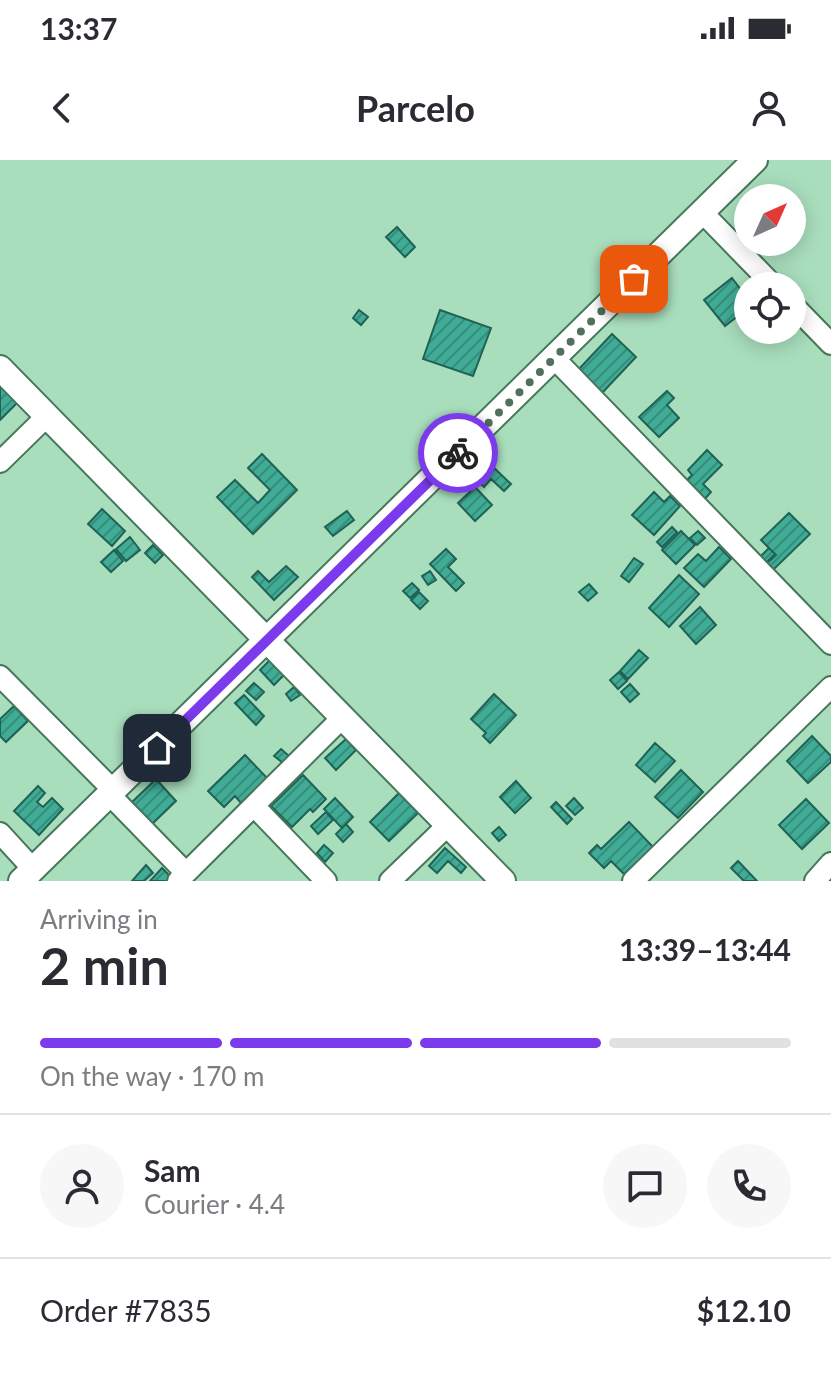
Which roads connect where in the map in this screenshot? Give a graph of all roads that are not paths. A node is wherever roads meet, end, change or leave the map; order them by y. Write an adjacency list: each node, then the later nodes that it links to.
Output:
1 (755, 160): 2 (street)
2 (702, 212): 3 (street); 6 (street)
3 (760, 272)
4 (806, 318): 5 (street)
5 (831, 344)
6 (554, 358): 10 (street); 11 (street)
7 (0, 368): 8 (street)
8 (47, 416): 9 (street); 10 (street)
9 (0, 462)
10 (266, 641): 14 (street); 15 (street)
11 (831, 644)
12 (0, 676): 15 (street)
13 (831, 687): 25 (street)
14 (342, 718): 16 (street); 17 (street)
15 (111, 792): 20 (street); 21 (street)
16 (254, 806): 21 (street); 22 (street)
17 (448, 825): 23 (street); 24 (street)
18 (0, 833): 20 (street)
19 (831, 863): 26 (street)
20 (27, 875)
21 (182, 877)
22 (326, 881)
23 (390, 881)
24 (503, 881)
25 (633, 881)
26 (815, 881)

